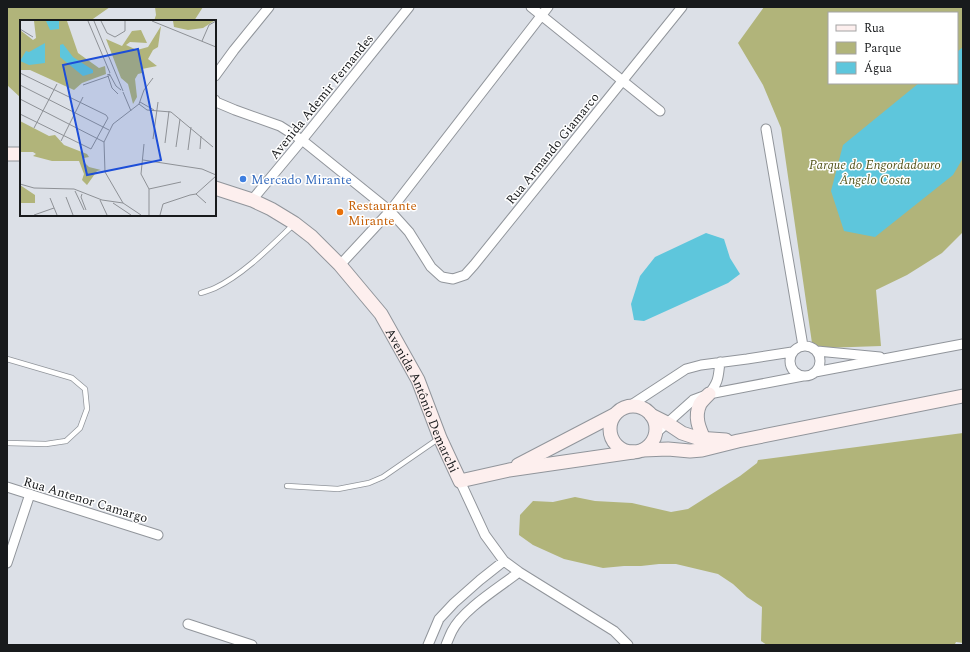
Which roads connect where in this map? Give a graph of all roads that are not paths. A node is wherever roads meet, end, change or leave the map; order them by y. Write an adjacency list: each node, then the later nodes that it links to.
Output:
1 (269, 7): 7 (street)
2 (409, 7): 12 (street, Avenida Ademir Fernandes)
3 (531, 7): 6 (street)
4 (548, 7): 6 (street)
5 (682, 7): 8 (street, Rua Armando Giamarco)
6 (541, 15): 8 (street); 17 (street)
7 (216, 75)
8 (622, 81): 10 (street); 17 (street, Rua Armando Giamarco)
9 (216, 102): 12 (street)
10 (660, 111)
11 (766, 129): 22 (street)
12 (302, 140): 16 (street, Avenida Ademir Fernandes); 17 (street)
13 (7, 154): 14 (street)
14 (20, 154)
15 (216, 188): 16 (street, Avenida Antônio Demarchi)
16 (252, 200): 18 (street, Avenida Antônio Demarchi)
17 (390, 211): 19 (street)
18 (294, 224): 19 (street, Avenida Antônio Demarchi); 20 (lane)
19 (340, 265): 37 (street, Avenida Antônio Demarchi)
20 (201, 293)
21 (963, 344): 25 (street)
22 (803, 346): 23 (street); 24 (street)
23 (816, 351): 25 (street); 28 (street)
24 (792, 352): 27 (street); 29 (street)
25 (891, 358): 28 (street)
26 (7, 359): 40 (lane)
27 (720, 362): 30 (street); 32 (street)
28 (815, 372): 29 (street)
29 (803, 376): 30 (street)
30 (709, 394): 35 (street); 38 (street)
31 (963, 396): 39 (street)
32 (628, 406): 33 (street); 34 (street)
33 (614, 415): 41 (street); 42 (street)
34 (651, 415): 35 (street); 36 (street)
35 (667, 423): 36 (street); 38 (street)
36 (655, 434): 41 (street)
37 (440, 438): 43 (street, Avenida Antônio Demarchi); 44 (lane)
38 (704, 439): 39 (street)
39 (738, 440): 41 (street)
40 (7, 443)
41 (638, 451): 42 (street)
42 (509, 470): 43 (street)
43 (460, 481): 48 (street, Avenida Antônio Demarchi)
44 (287, 486)
45 (7, 487): 46 (street, Rua Antenor Camargo)
46 (30, 494): 47 (street, Rua Antenor Camargo); 49 (street)
47 (158, 535)
48 (504, 561): 50 (street, Avenida Antônio Demarchi); 53 (street)
49 (7, 563)
50 (520, 572): 54 (street); 55 (street, Avenida Antônio Demarchi)
51 (188, 624): 52 (street)
52 (252, 645)
53 (428, 645)
54 (446, 645)
55 (628, 645)

